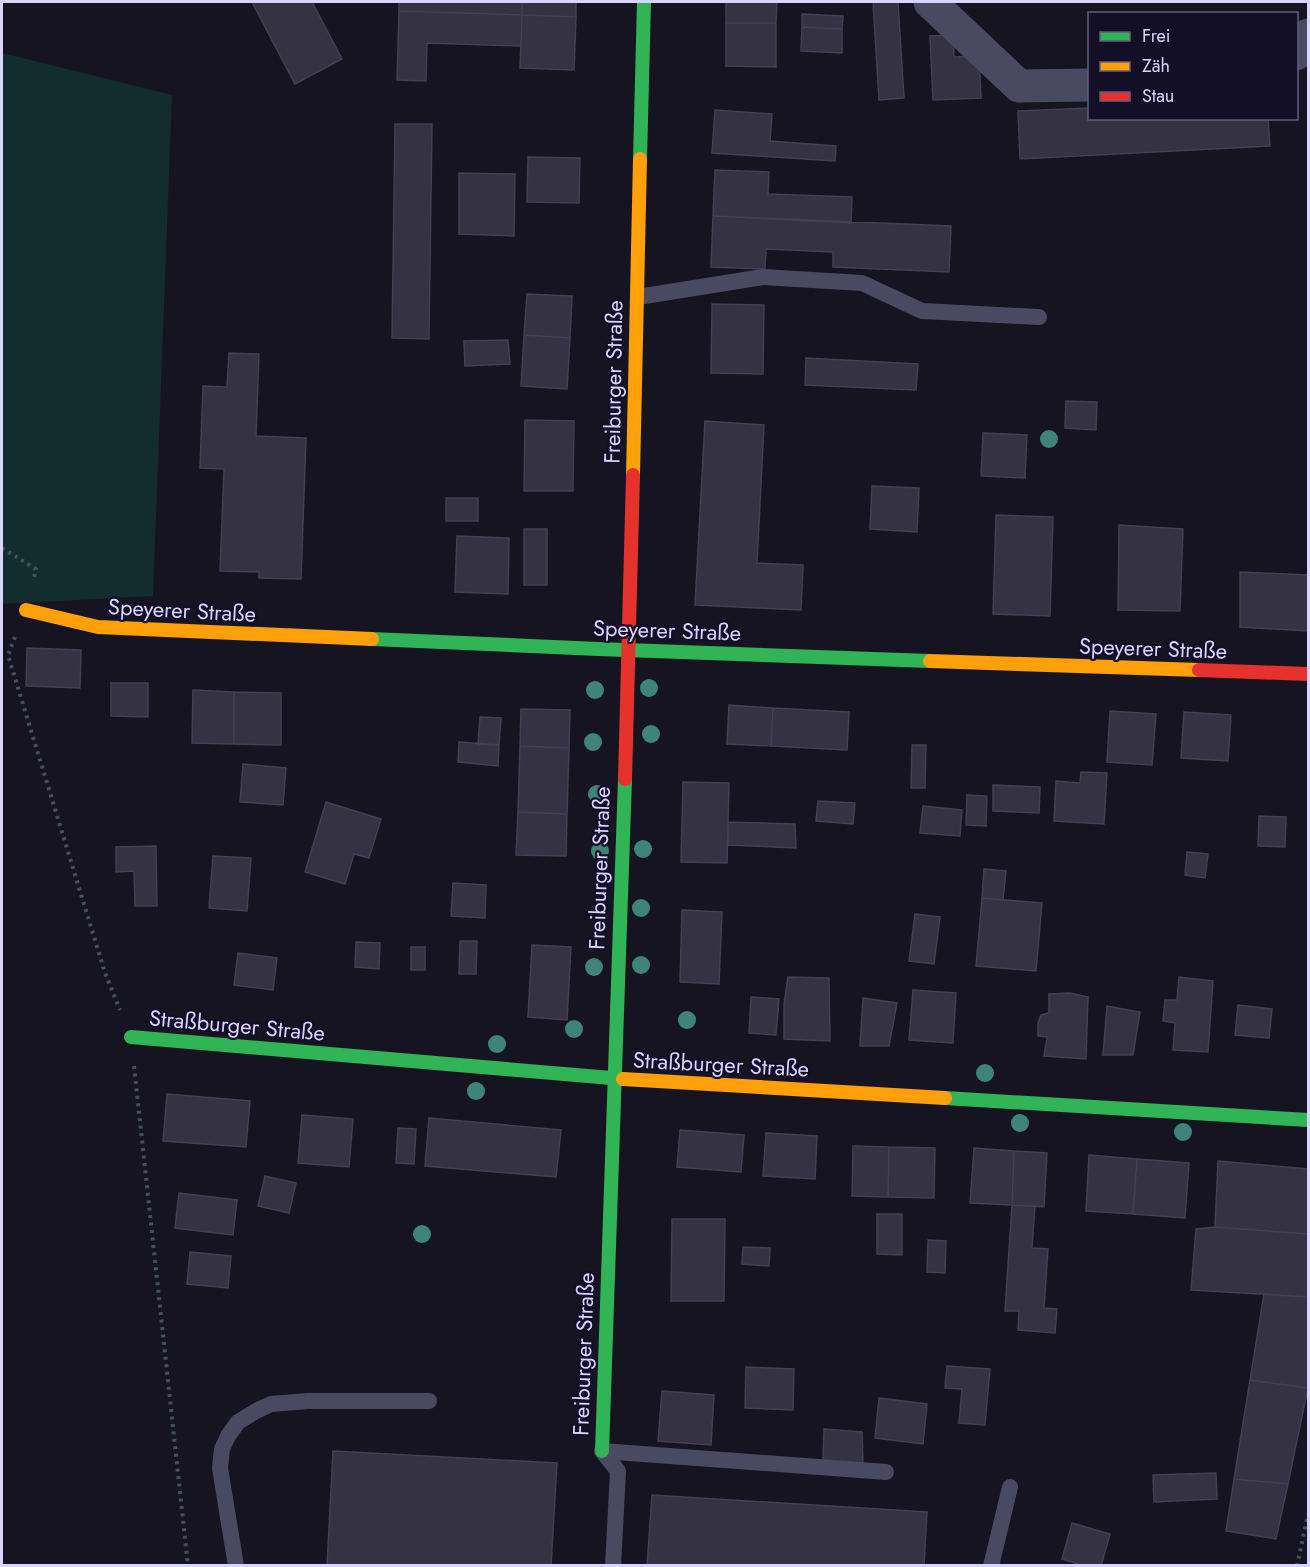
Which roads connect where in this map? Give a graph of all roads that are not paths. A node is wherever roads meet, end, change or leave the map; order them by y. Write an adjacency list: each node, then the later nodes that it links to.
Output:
1 (644, 2): 6 (street, Freiburger Straße)
2 (930, 2): 5 (street)
3 (1308, 35): 4 (street)
4 (1298, 51)
5 (1088, 85)
6 (638, 297): 7 (lane); 9 (street, Freiburger Straße)
7 (1039, 317)
8 (26, 610): 9 (street, Speyerer Straße)
9 (629, 649): 10 (street, Speyerer Straße); 12 (street, Freiburger Straße)
10 (1308, 674)
11 (131, 1037): 12 (street, Straßburger Straße)
12 (614, 1078): 13 (street, Straßburger Straße); 15 (street, Freiburger Straße)
13 (1308, 1120)
14 (429, 1401): 18 (lane)
15 (602, 1451): 16 (lane, Freiburger Straße); 19 (lane)
16 (886, 1472)
17 (1010, 1487): 20 (lane)
18 (236, 1566)
19 (613, 1566)
20 (991, 1566)

